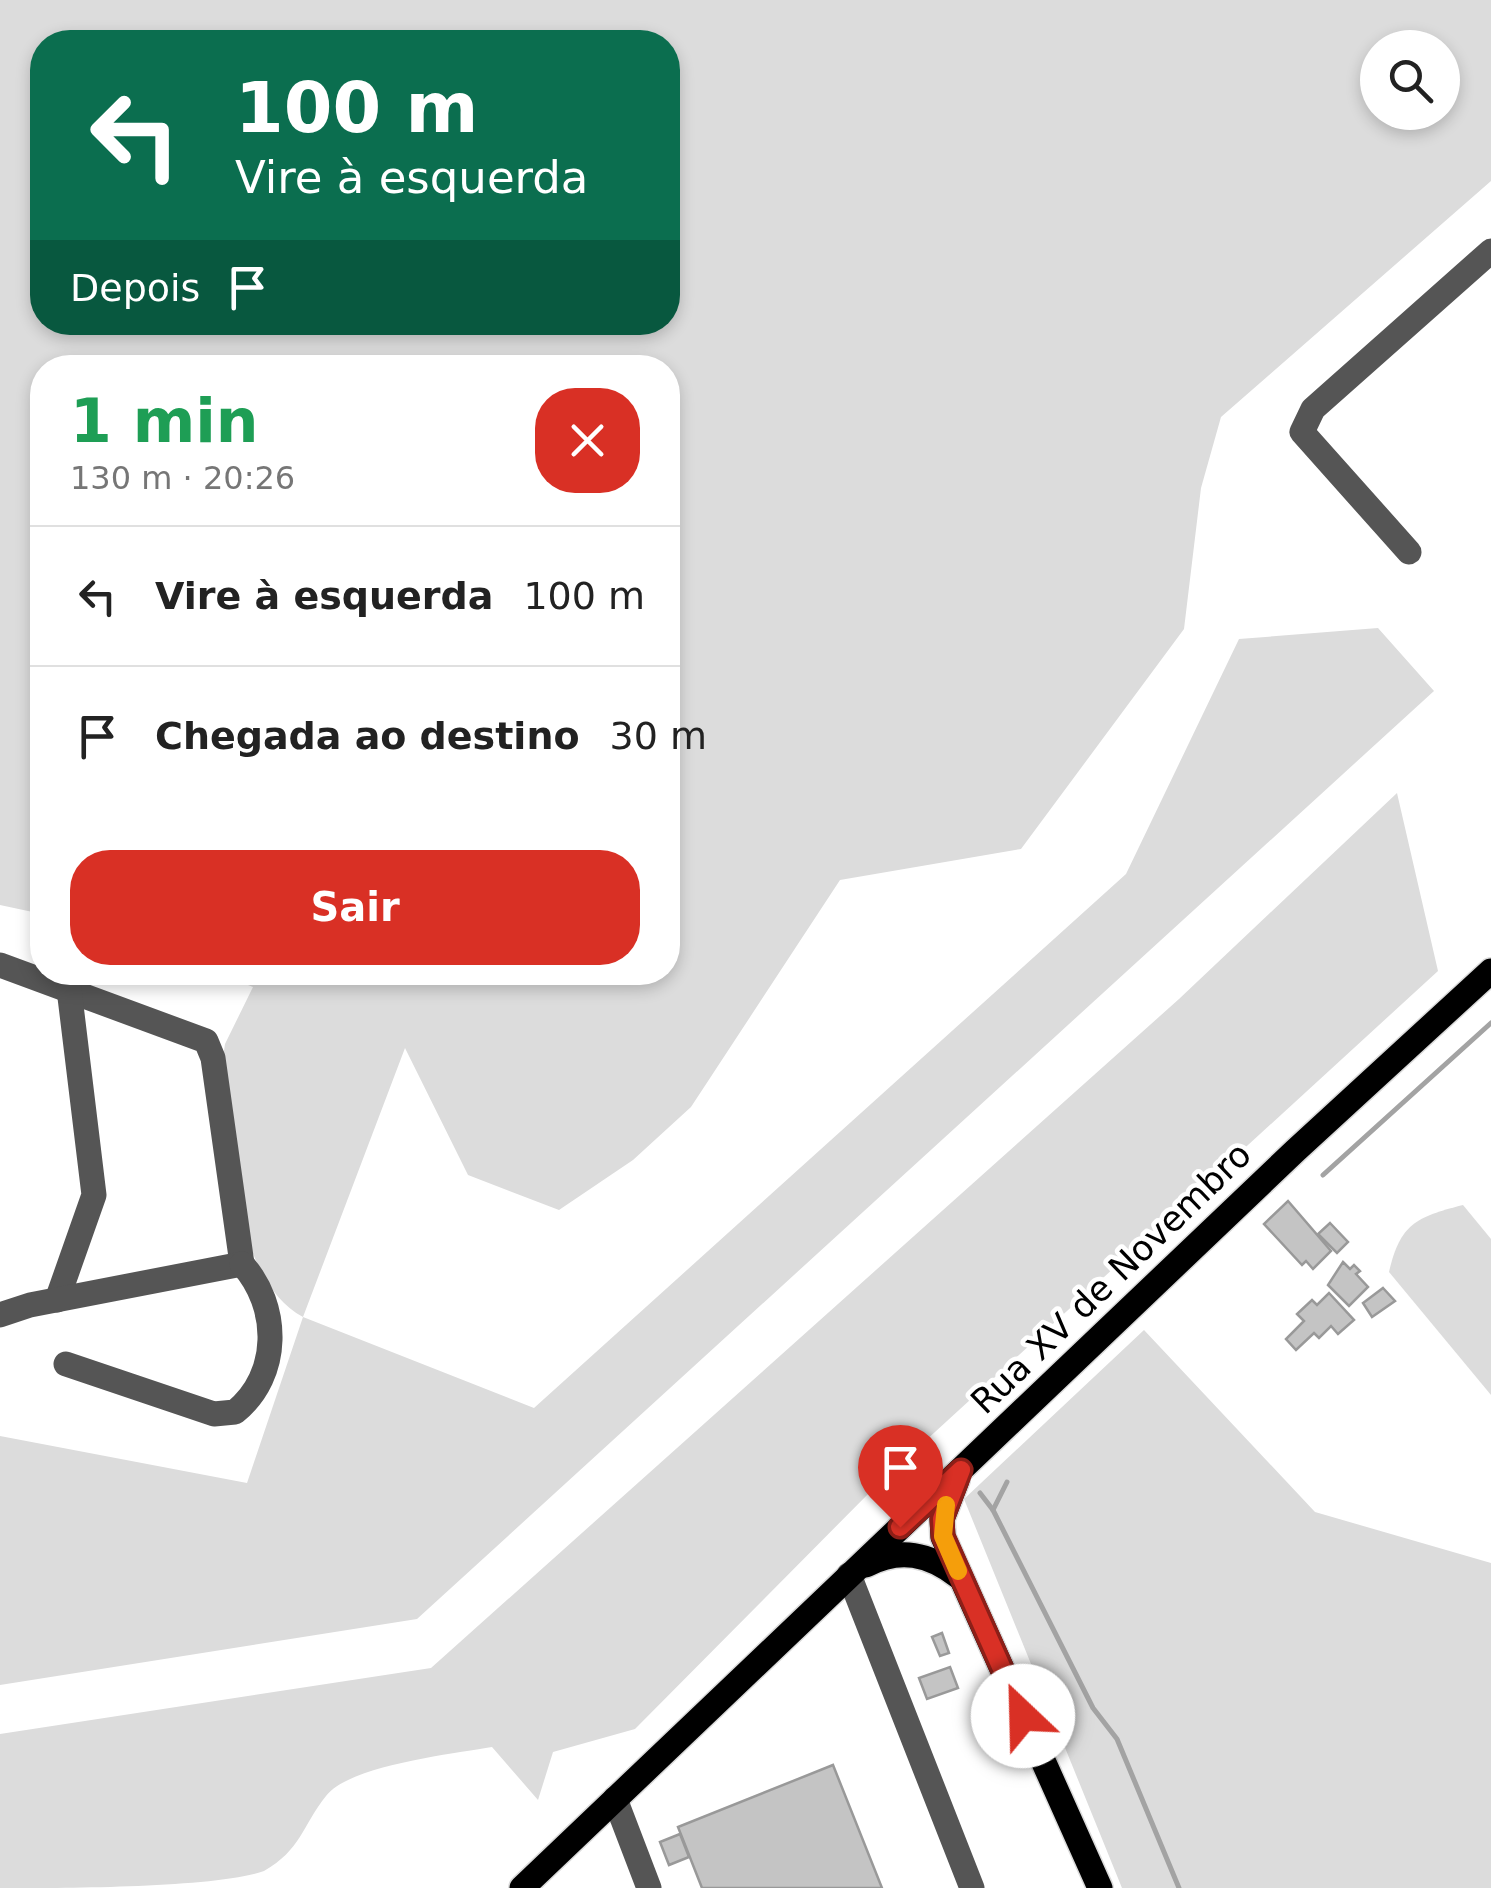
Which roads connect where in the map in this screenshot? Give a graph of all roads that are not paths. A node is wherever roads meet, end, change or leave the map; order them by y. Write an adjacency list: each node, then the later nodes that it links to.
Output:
1 (1491, 251): 2 (street)
2 (1409, 552)
3 (0, 965): 5 (street)
4 (1491, 971): 12 (main road, Rua XV de Novembro)
5 (30, 975)
6 (58, 985): 7 (street)
7 (69, 989): 8 (street); 9 (street)
8 (242, 1264): 9 (street); 11 (street)
9 (57, 1300): 10 (street)
10 (0, 1315)
11 (66, 1364)
12 (961, 1470): 13 (main road, Rua XV de Novembro); 14 (main road)
13 (849, 1575): 14 (main road); 15 (main road, Rua XV de Novembro); 18 (street)
14 (961, 1578): 19 (main road)
15 (616, 1799): 16 (main road, Rua XV de Novembro); 17 (street)
16 (522, 1888)
17 (649, 1888)
18 (972, 1888)
19 (1100, 1888)

